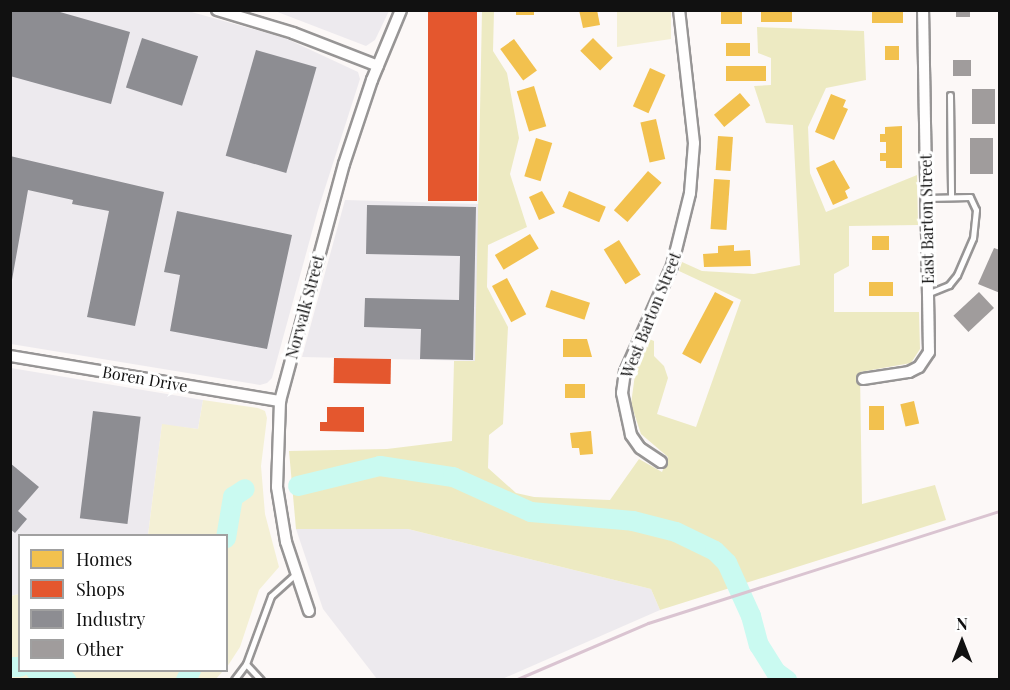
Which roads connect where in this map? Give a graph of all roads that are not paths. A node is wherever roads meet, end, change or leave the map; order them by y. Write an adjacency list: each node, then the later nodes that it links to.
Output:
1 (217, 10): 5 (street)
2 (401, 10): 5 (street, Norwalk Street)
3 (679, 10): 13 (street, West Barton Street)
4 (923, 10): 8 (street, East Barton Street)
5 (378, 66): 12 (street, Norwalk Street)
6 (950, 94): 7 (lane)
7 (951, 196): 8 (lane); 9 (lane)
8 (927, 198): 9 (street, East Barton Street)
9 (929, 292): 11 (street, East Barton Street)
10 (10, 356): 12 (street, Boren Drive)
11 (863, 379)
12 (280, 401): 14 (street, Norwalk Street)
13 (661, 462)
14 (294, 574): 15 (street, Norwalk Street); 16 (lane)
15 (309, 611)
16 (246, 664): 17 (lane); 18 (lane)
17 (234, 680)
18 (261, 680)

